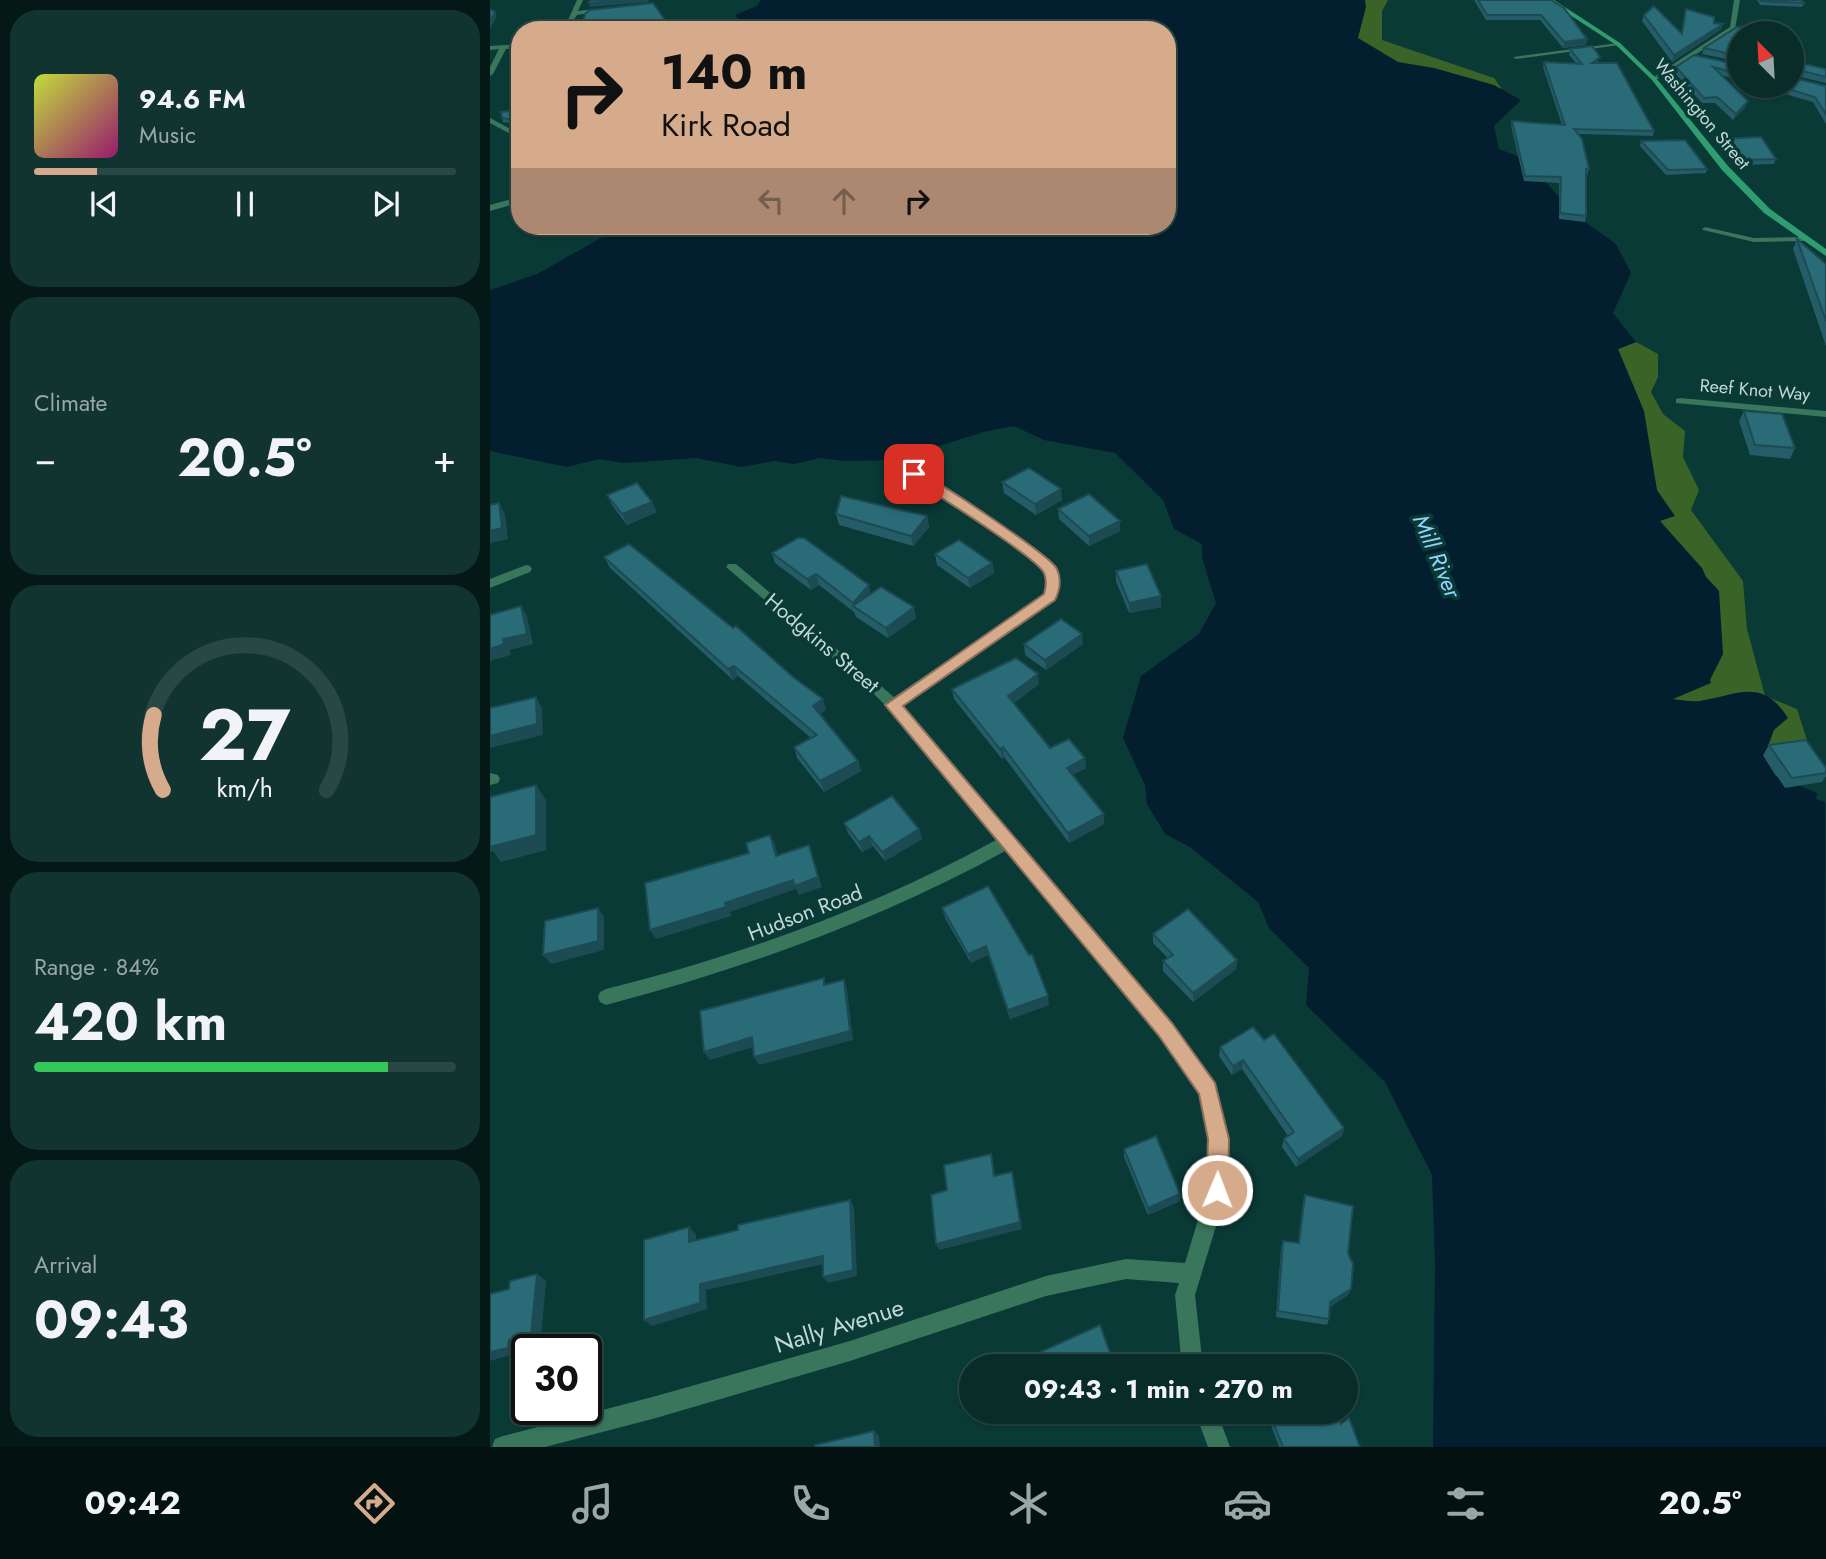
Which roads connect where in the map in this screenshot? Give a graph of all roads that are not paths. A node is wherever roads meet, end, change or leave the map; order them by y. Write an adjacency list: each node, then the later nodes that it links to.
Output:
1 (580, 0): 5 (street)
2 (1550, 0): 7 (main road, Washington Street)
3 (1737, 0): 11 (street)
4 (610, 10): 5 (street)
5 (574, 13): 6 (street)
6 (569, 21)
7 (1618, 44): 12 (lane); 15 (main road, Washington Street)
8 (504, 47): 9 (street); 10 (street); 14 (street)
9 (511, 47)
10 (490, 48)
11 (1689, 55): 13 (street); 15 (street)
12 (1516, 57)
13 (1702, 58)
14 (490, 74)
15 (1654, 79): 21 (main road, Washington Street)
16 (490, 120): 17 (street)
17 (511, 132)
18 (508, 203): 19 (street)
19 (490, 208)
20 (1705, 229): 21 (lane)
21 (1805, 239): 22 (main road, Washington Street)
22 (1826, 253)
23 (1680, 401): 24 (street, Reef Knot Way)
24 (1826, 414)
25 (914, 474): 29 (street)
26 (732, 567): 29 (street, Hodgkins Street)
27 (526, 569): 28 (street)
28 (490, 584)
29 (893, 705): 30 (street, Hodgkins Street)
30 (1009, 841): 31 (street, Hudson Road); 32 (street, Hodgkins Street)
31 (606, 997)
32 (1192, 1274): 33 (street, Hodgkins Street); 35 (street, Nally Avenue)
33 (1192, 1354)
34 (1210, 1424): 36 (street)
35 (503, 1447)
36 (1219, 1447)

